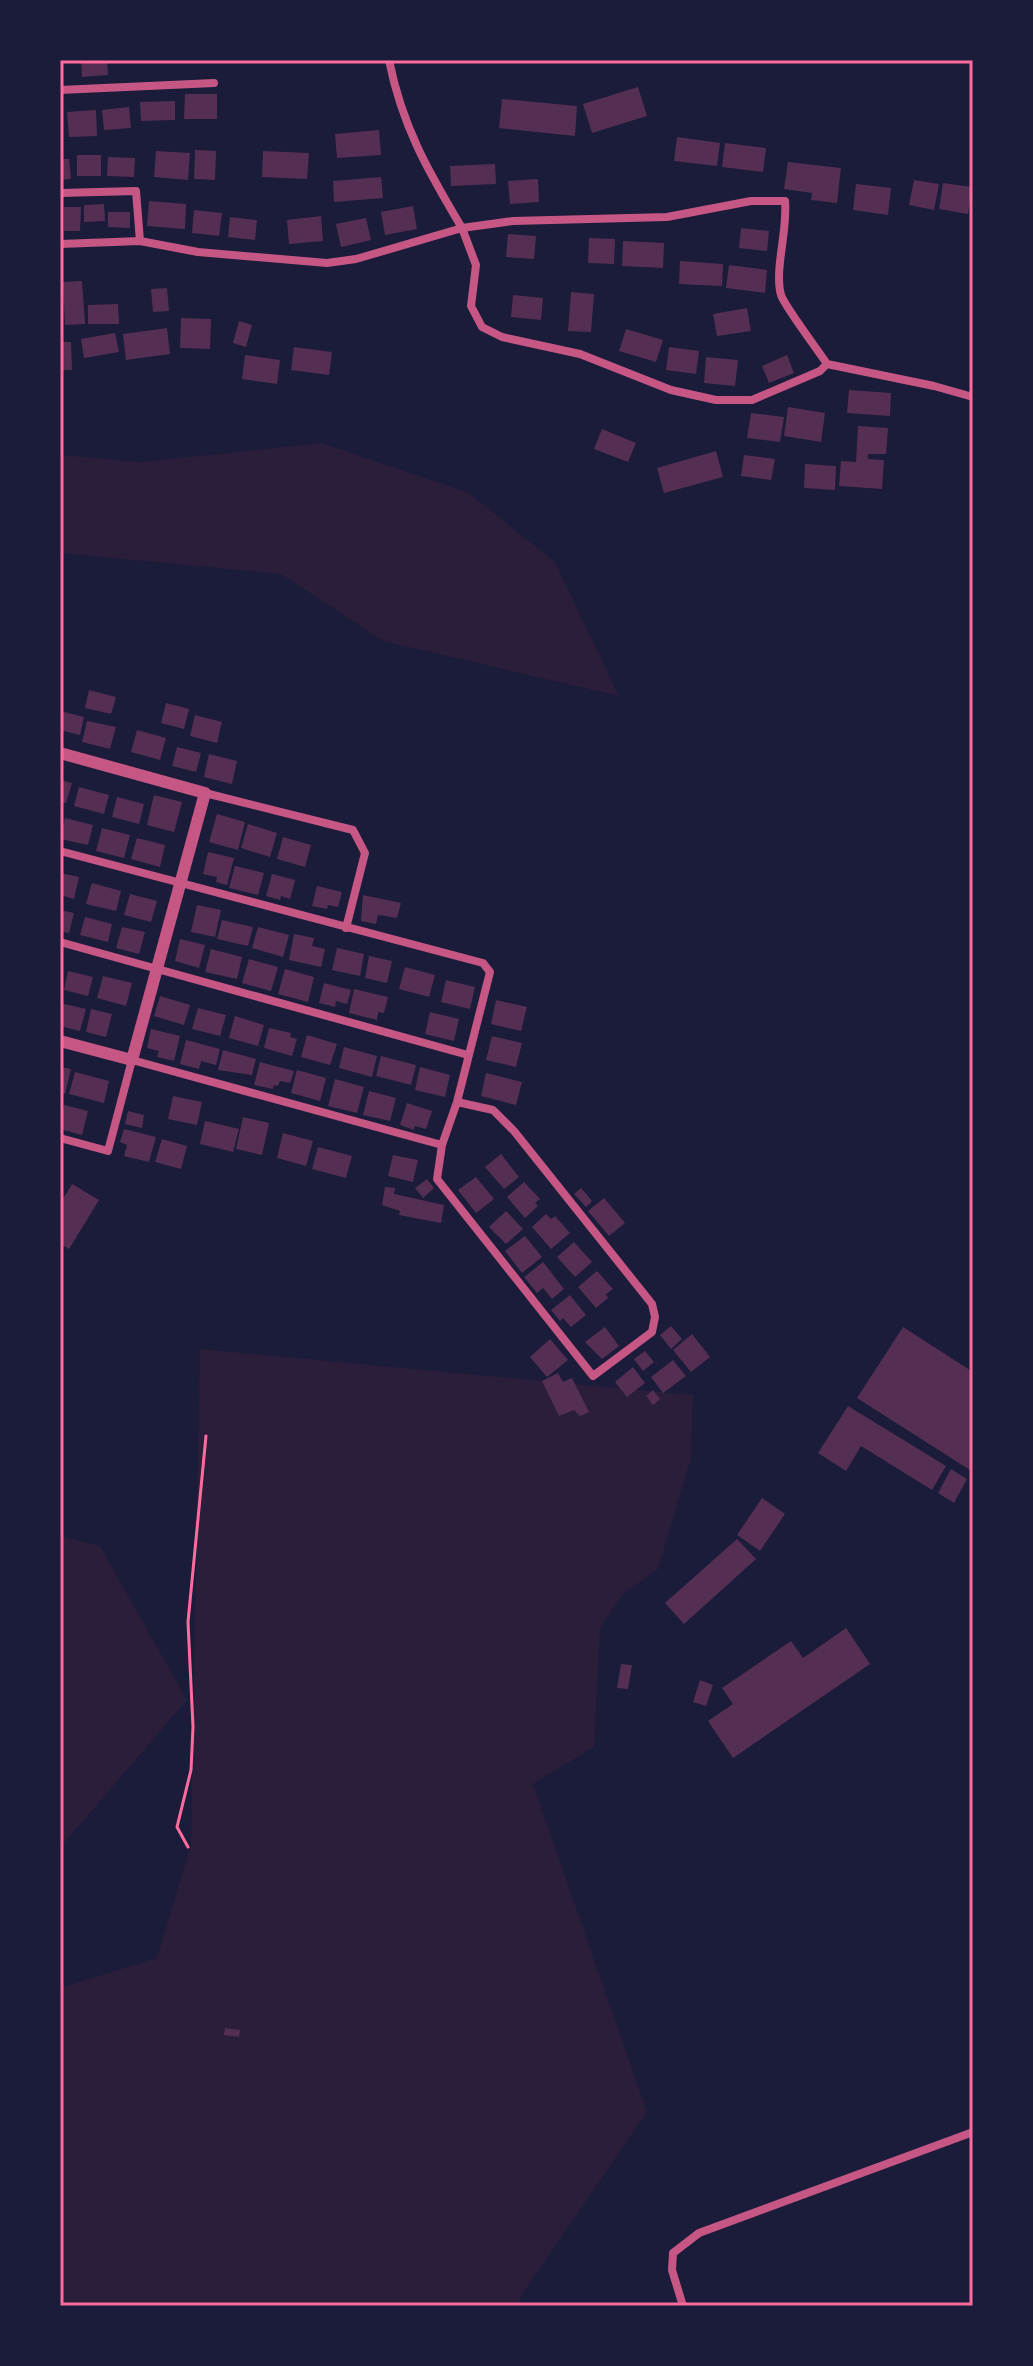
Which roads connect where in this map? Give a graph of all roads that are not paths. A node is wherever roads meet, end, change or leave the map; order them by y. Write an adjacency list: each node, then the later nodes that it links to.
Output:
1 (389, 60): 5 (street)
2 (214, 83): 3 (street)
3 (60, 90)
4 (60, 193): 6 (street)
5 (462, 228): 6 (street); 8 (street); 8 (street)
6 (140, 241): 7 (street)
7 (60, 244)
8 (827, 364): 9 (street)
9 (973, 397)
10 (60, 753): 11 (street)
11 (205, 793): 13 (street); 14 (street)
12 (60, 851): 13 (street)
13 (182, 885): 14 (street); 16 (street)
14 (346, 928): 18 (street)
15 (60, 942): 16 (street)
16 (158, 968): 18 (street); 19 (street)
17 (60, 1041): 19 (street)
18 (468, 1055): 20 (street)
19 (132, 1060): 21 (street); 22 (street)
20 (457, 1102): 22 (street); 22 (street)
21 (60, 1138)
22 (442, 1145)
23 (973, 2132): 24 (street)
24 (683, 2306)

